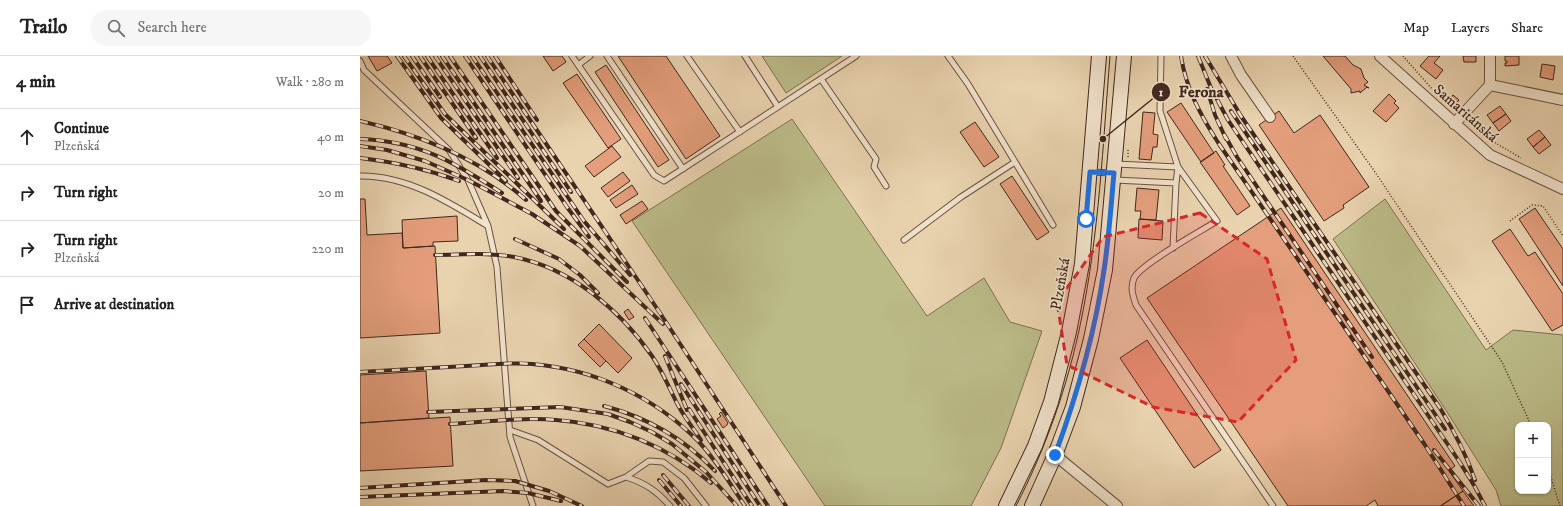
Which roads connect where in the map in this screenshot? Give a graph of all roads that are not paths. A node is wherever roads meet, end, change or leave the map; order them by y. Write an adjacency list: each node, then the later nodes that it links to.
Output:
1 (572, 56): 15 (lane)
2 (590, 56): 15 (lane)
3 (607, 56): 25 (lane)
4 (687, 56): 22 (lane)
5 (745, 56): 19 (lane)
6 (856, 56): 16 (lane)
7 (948, 56): 23 (lane)
8 (1099, 56): 26 (main road, Plzeňská)
9 (1124, 56): 27 (main road)
10 (1161, 56): 24 (lane)
11 (1231, 56): 20 (street)
12 (1380, 56): 21 (street, Samaritánská)
13 (1490, 56): 17 (street)
14 (360, 61): 33 (lane)
15 (578, 65): 25 (lane)
16 (821, 79): 19 (lane); 30 (lane)
17 (1490, 85): 18 (street); 21 (street)
18 (1563, 100)
19 (778, 107): 22 (lane)
20 (1270, 117)
21 (1454, 124): 31 (street, Samaritánská)
22 (740, 132): 25 (lane)
23 (1015, 162): 32 (lane); 34 (lane)
24 (1178, 167): 27 (lane); 29 (lane); 35 (lane)
25 (683, 169)
26 (1090, 172): 27 (lane); 42 (main road, Plzeňská)
27 (1114, 172): 29 (lane); 37 (main road)
28 (360, 176): 33 (lane)
29 (1176, 183): 35 (lane)
30 (886, 186)
31 (1563, 189)
32 (1053, 225)
33 (488, 226): 36 (lane)
34 (904, 240)
35 (1173, 248): 45 (lane)
36 (510, 430): 38 (lane); 39 (lane)
37 (1055, 455): 43 (main road); 44 (street)
38 (626, 477): 40 (lane); 41 (lane)
39 (533, 506)
40 (670, 506)
41 (706, 506)
42 (1006, 506)
43 (1032, 506)
44 (1117, 506)
45 (1273, 506)

